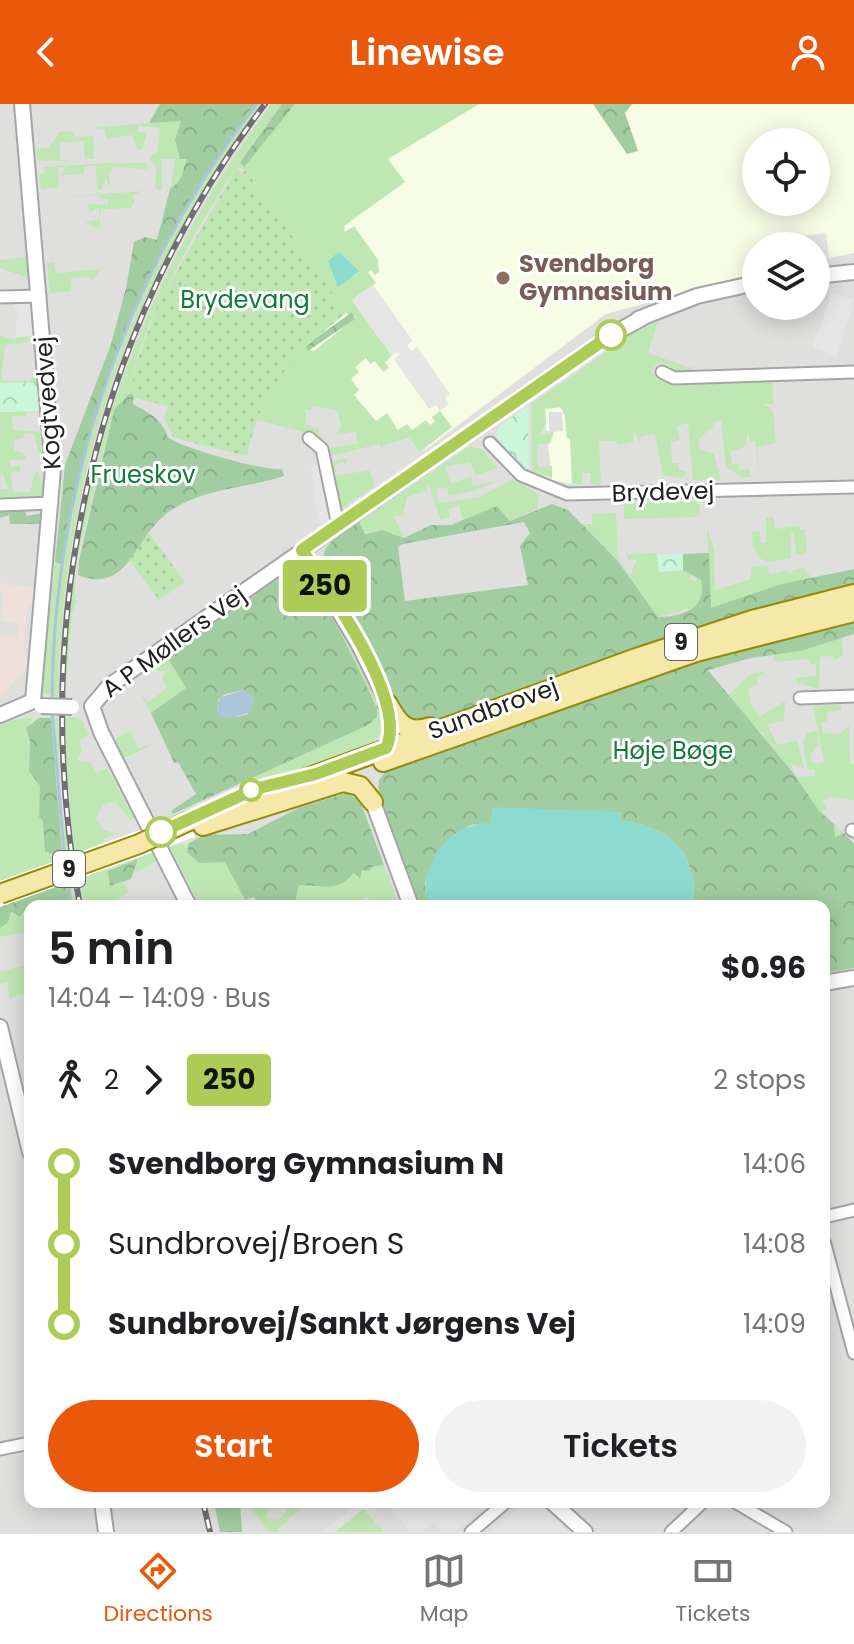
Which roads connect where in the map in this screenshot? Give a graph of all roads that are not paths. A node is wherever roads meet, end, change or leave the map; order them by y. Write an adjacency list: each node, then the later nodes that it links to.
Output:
1 (22, 104): 5 (street, Kogtvedvej)
2 (854, 272): 3 (street)
3 (830, 275)
4 (742, 286): 14 (street, A P Møllers Vej)
5 (40, 296): 6 (street); 12 (street, Kogtvedvej)
6 (0, 297)
7 (662, 372): 8 (street)
8 (854, 372)
9 (309, 438): 14 (street)
10 (490, 443): 11 (street, Brydevej)
11 (854, 487)
12 (52, 503): 13 (street); 21 (street, Kogtvedvej)
13 (0, 505)
14 (338, 525): 15 (street, A P Møllers Vej)
15 (302, 550): 22 (street); 23 (street, A P Møllers Vej)
16 (854, 594): 20 (main road, Sundbrovej / 9)
17 (854, 612): 26 (main road, Sundbrovej / 9)
18 (854, 696): 19 (street)
19 (800, 698)
20 (516, 701): 22 (main road); 25 (main road, Sundbrovej / 9)
21 (37, 704): 23 (street, bridge); 24 (street)
22 (388, 704): 25 (main road)
23 (92, 706): 29 (street)
24 (0, 715)
25 (386, 748): 28 (main road, Sundbrovej / 9)
26 (420, 751): 27 (main road); 28 (main road, Sundbrovej / 9)
27 (373, 802): 28 (main road); 33 (street)
28 (194, 826): 29 (main road, Sundbrovej / 9, bridge)
29 (146, 840): 30 (main road); 31 (main road, Sundbrovej / 9, bridge); 32 (street)
30 (115, 852)
31 (0, 894)
32 (185, 900)
33 (409, 900)
34 (854, 978): 35 (street)
35 (830, 982)
36 (0, 1027): 37 (street)
37 (24, 1127)
38 (854, 1210): 39 (street)
39 (830, 1216)
40 (830, 1263): 41 (street)
41 (854, 1353)
42 (24, 1444): 43 (street)
43 (0, 1449)
44 (103, 1508): 49 (street)
45 (499, 1508): 50 (street)
46 (559, 1508): 51 (street)
47 (697, 1508): 52 (street)
48 (745, 1508): 53 (street)
49 (106, 1532)
50 (471, 1532)
51 (585, 1532)
52 (671, 1532)
53 (786, 1532)

